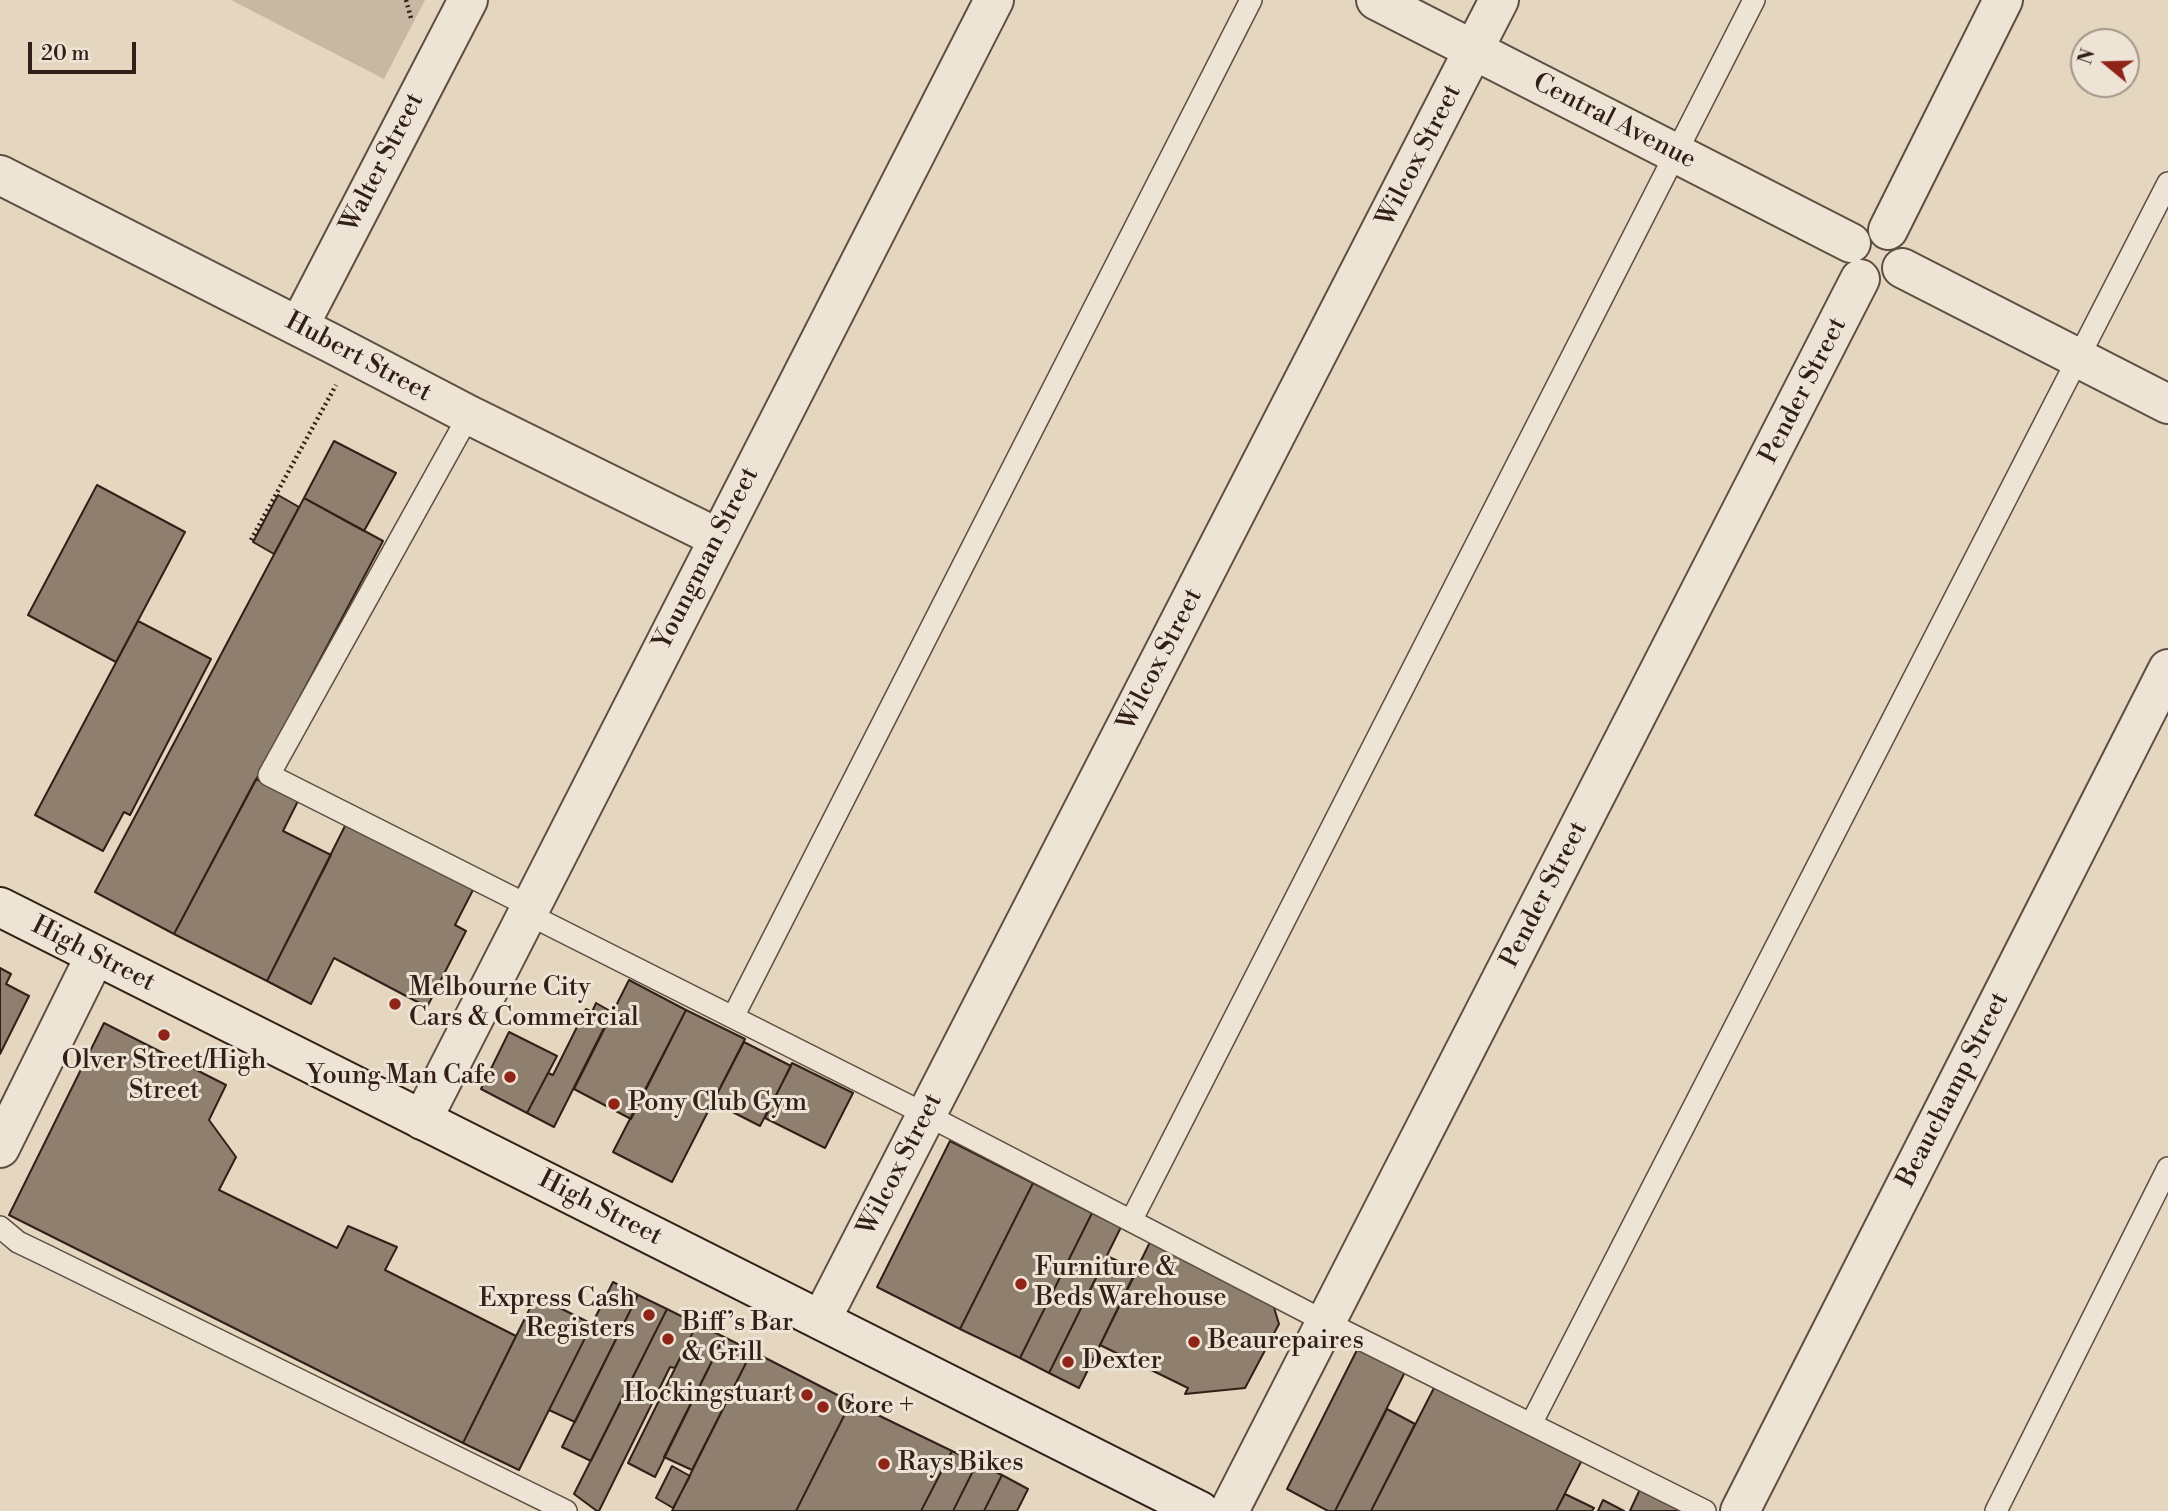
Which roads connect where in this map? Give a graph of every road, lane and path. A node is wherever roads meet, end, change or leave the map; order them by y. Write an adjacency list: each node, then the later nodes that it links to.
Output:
1 (406, 0): 9 (path)
2 (468, 0): 17 (street, Walter Street)
3 (994, 0): 22 (street, Youngman Street)
4 (1251, 0): 28 (lane)
5 (1376, 0): 10 (street, Central Avenue)
6 (1499, 0): 10 (street, Wilcox Street)
7 (1754, 0): 11 (lane)
8 (2003, 0): 14 (street)
9 (411, 18)
10 (1474, 51): 11 (street, Central Avenue); 29 (street, Wilcox Street)
11 (1675, 153): 15 (street, Central Avenue); 33 (lane)
12 (0, 176): 17 (street, Hubert Street)
13 (2168, 183): 19 (lane)
14 (1888, 230): 15 (street); 16 (street)
15 (1856, 261): 16 (street); 36 (street, Pender Street)
16 (1902, 268): 19 (street)
17 (299, 327): 18 (street, Hubert Street)
18 (353, 354): 21 (street, Hubert Street); 23 (path)
19 (2080, 358): 20 (street); 37 (lane)
20 (2168, 404)
21 (469, 415): 22 (street, Hubert Street); 26 (lane)
22 (718, 537): 26 (street, Youngman Street)
23 (251, 540)
24 (2168, 669): 42 (street, Beauchamp Street)
25 (0, 907): 27 (street, High Street)
26 (530, 911): 28 (lane); 30 (street, Youngman Street)
27 (95, 956): 30 (street, High Street); 31 (street)
28 (733, 1017): 29 (lane)
29 (927, 1115): 33 (lane); 35 (street, Wilcox Street)
30 (422, 1120): 35 (street, High Street)
31 (0, 1148)
32 (2168, 1168): 43 (lane)
33 (1131, 1221): 36 (lane)
34 (0, 1227): 38 (lane)
35 (821, 1320): 39 (street, High Street)
36 (1326, 1322): 37 (lane); 40 (street, Pender Street)
37 (1531, 1424): 41 (lane)
38 (566, 1511)
39 (1200, 1511)
40 (1229, 1511)
41 (1706, 1511)
42 (1740, 1511)
43 (1996, 1511)

